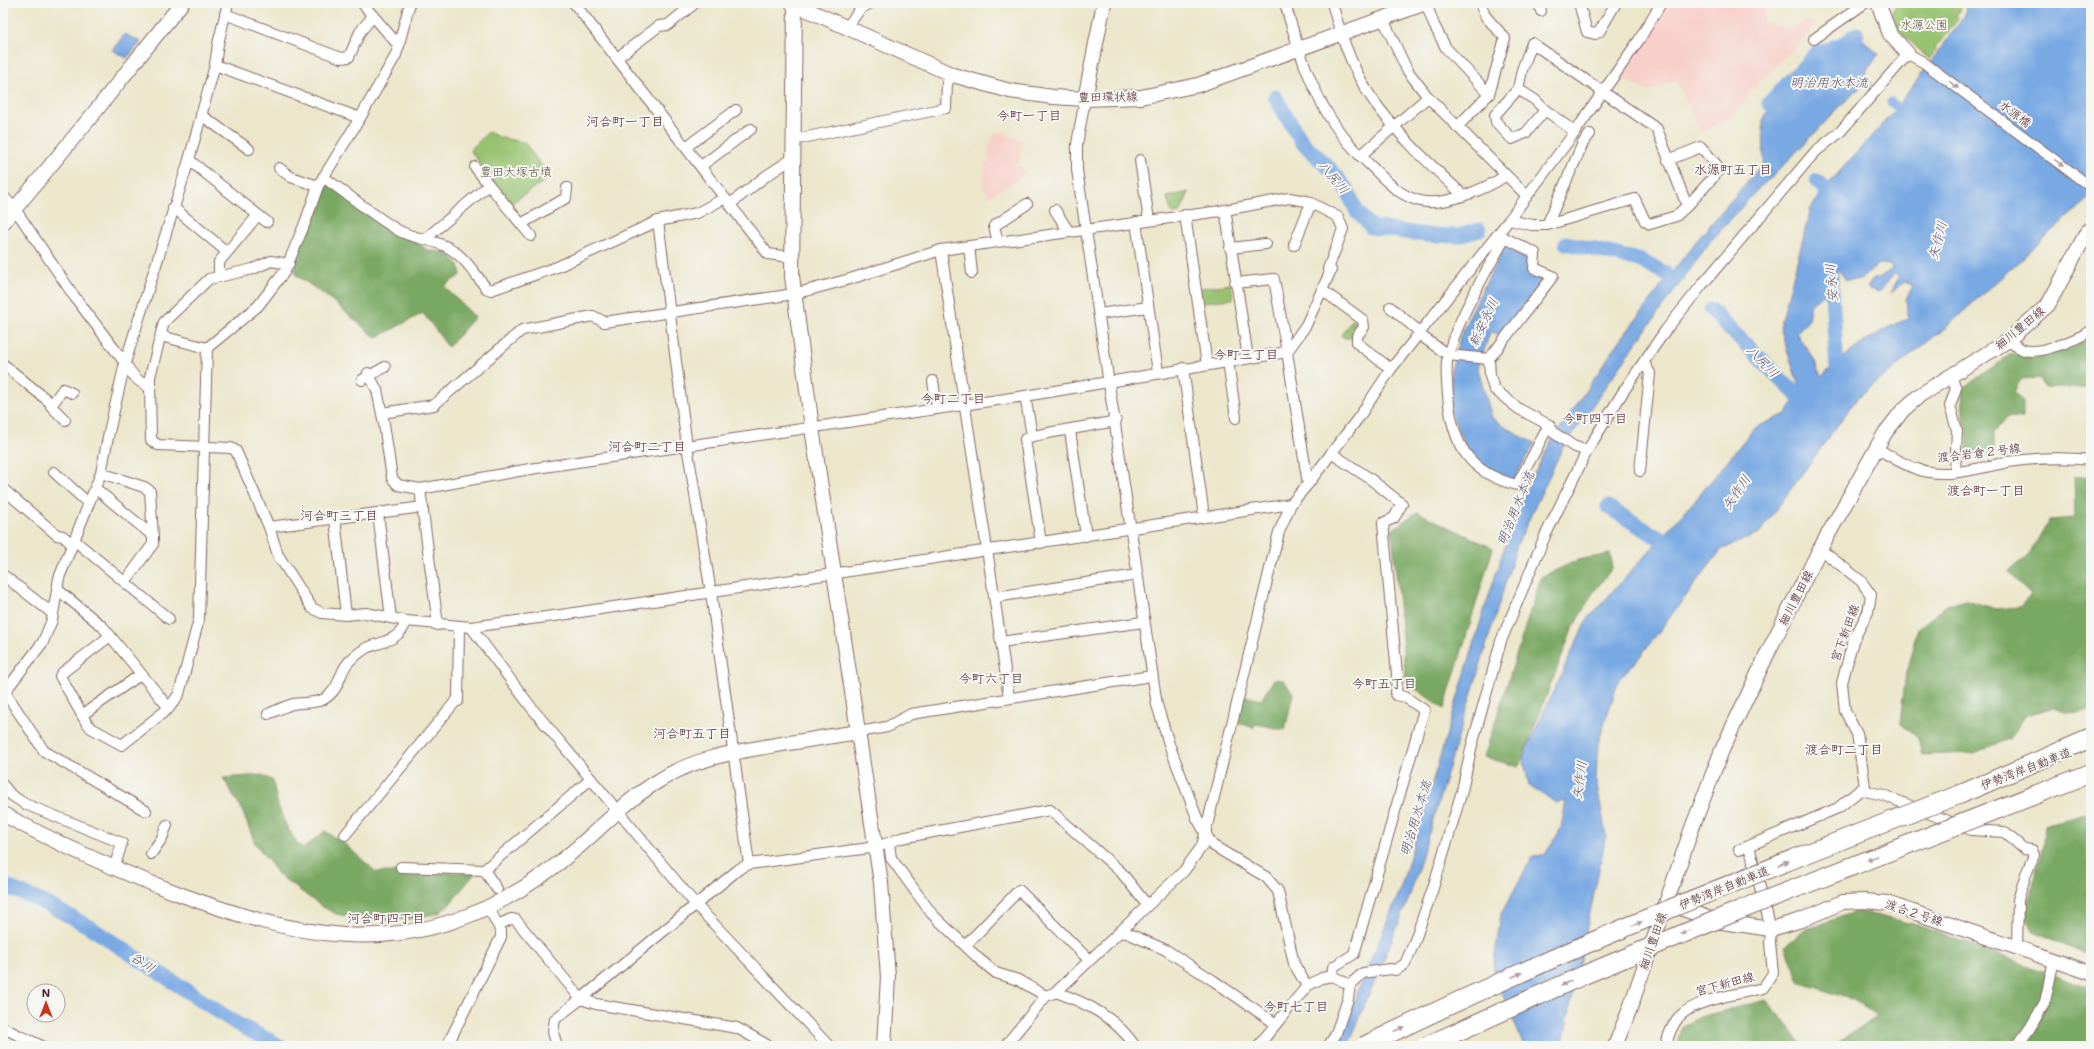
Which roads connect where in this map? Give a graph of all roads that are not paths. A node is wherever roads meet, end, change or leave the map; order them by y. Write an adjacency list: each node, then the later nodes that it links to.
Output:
1 (182, 3): 70 (street)
2 (228, 3): 19 (street)
3 (362, 3): 20 (street)
4 (410, 3): 25 (street)
5 (574, 3): 28 (street)
6 (695, 3): 28 (street)
7 (871, 3): 22 (street)
8 (1104, 3): 35 (street)
9 (1285, 3): 26 (street)
10 (1332, 3): 23 (street)
11 (1426, 3): 21 (street, 豊田環状線); 33 (street)
12 (1480, 3): 33 (street)
13 (1579, 3): 14 (street)
14 (1616, 3)
15 (1661, 3): 32 (street)
16 (1865, 3): 24 (street)
17 (1878, 3): 27 (street)
18 (794, 4): 22 (street, 豊田環状線); 45 (street)
19 (225, 14): 20 (street); 29 (street)
20 (373, 16): 25 (street)
21 (1383, 19): 23 (street, 豊田環状線); 34 (street)
22 (847, 27): 30 (street, 豊田環状線)
23 (1340, 33): 26 (street, 豊田環状線); 40 (street)
24 (1814, 39)
25 (399, 46): 39 (street)
26 (1297, 49): 35 (street, 豊田環状線); 48 (street)
27 (1908, 54): 60 (street, 水源橋, one-way to 60); 118 (street)
28 (617, 58): 46 (street)
29 (215, 65): 38 (street); 39 (street)
30 (953, 75): 35 (street, 豊田環状線); 45 (street)
31 (1518, 89): 32 (street); 37 (street); 37 (street)
32 (1603, 93): 43 (street); 52 (street)
33 (1489, 94): 41 (street)
34 (1428, 97): 40 (street); 41 (street)
35 (1085, 99): 83 (street)
36 (736, 110): 46 (street)
37 (1545, 110): 43 (street)
38 (201, 115): 47 (street); 50 (street)
39 (360, 118): 57 (street)
40 (1395, 127): 48 (street); 62 (street)
41 (1457, 127): 56 (street)
42 (751, 129): 53 (street)
43 (1575, 132): 64 (street)
44 (1590, 134): 82 (street)
45 (793, 140): 49 (street)
46 (686, 147): 53 (street)
47 (249, 149)
48 (1360, 156): 62 (street)
49 (792, 159): 65 (street); 96 (street)
50 (189, 160): 69 (street); 74 (street)
51 (1140, 160): 75 (street)
52 (1668, 160): 68 (street); 68 (street)
53 (701, 166): 65 (street)
54 (475, 167): 58 (street)
55 (279, 168): 59 (street)
56 (1505, 176): 62 (street); 64 (street)
57 (323, 177): 59 (street); 88 (street)
58 (489, 185): 81 (street); 88 (street)
59 (318, 186): 97 (street)
60 (2091, 187)
61 (567, 188): 81 (street)
62 (1463, 195)
63 (3, 196): 70 (street)
64 (1527, 196): 76 (street)
65 (728, 201): 78 (street); 96 (street)
66 (1310, 203): 72 (street); 91 (street); 101 (street)
67 (1027, 204): 89 (street)
68 (1689, 204): 82 (street)
69 (173, 208): 95 (street); 117 (street)
70 (15, 210): 80 (street); 117 (street)
71 (1055, 210): 85 (street)
72 (1220, 211): 73 (street); 93 (street)
73 (1185, 215): 75 (street); 120 (street)
74 (258, 216): 77 (street); 95 (street)
75 (1149, 220): 79 (street)
76 (1509, 220): 82 (street); 87 (street)
77 (266, 222)
78 (658, 222): 88 (street); 105 (street)
79 (1136, 222): 83 (street); 103 (street)
80 (3, 223)
81 (521, 224): 86 (street)
82 (1548, 225)
83 (1085, 229): 85 (street); 106 (street)
84 (2091, 229): 110 (street, 細川豊田線)
85 (1069, 232): 89 (street)
86 (531, 236)
87 (1501, 236): 108 (street); 113 (street); 115 (street)
88 (425, 239)
89 (998, 242): 92 (street)
90 (1266, 244): 93 (street)
91 (1294, 244)
92 (969, 246): 94 (street); 98 (street)
93 (1230, 248): 100 (street)
94 (942, 250): 102 (street); 132 (street)
95 (227, 252): 99 (street)
96 (791, 257): 102 (street)
97 (289, 264): 99 (street); 111 (street)
98 (972, 273)
99 (219, 276): 109 (street)
100 (1235, 283): 112 (street); 114 (street)
101 (1322, 290): 112 (street); 123 (street)
102 (794, 294): 105 (street); 138 (street)
103 (1148, 307): 106 (street); 124 (street)
104 (1390, 307): 108 (street)
105 (670, 313): 134 (street); 142 (street)
106 (1099, 314): 127 (street)
107 (2091, 331): 110 (street)
108 (1420, 334): 113 (street); 123 (street)
109 (161, 336): 111 (street); 128 (street)
110 (2008, 341): 125 (street, 細川豊田線)
111 (207, 348): 143 (street)
112 (1287, 352): 114 (street); 152 (street)
113 (1448, 355): 115 (street); 139 (street)
114 (1248, 358): 116 (street)
115 (1489, 360): 139 (street)
116 (1228, 361): 120 (street); 135 (street)
117 (125, 363): 128 (street); 151 (street)
118 (1644, 363): 145 (street); 148 (street)
119 (3, 364): 131 (street)
120 (1207, 365): 122 (street)
121 (385, 367): 134 (street)
122 (1183, 368): 124 (street); 160 (street)
123 (1392, 369): 146 (street)
124 (1158, 372): 127 (street)
125 (1950, 376): 144 (street, 細川豊田線); 150 (street)
126 (933, 381): 133 (street)
127 (1109, 382): 130 (street); 137 (street)
128 (150, 387): 143 (street)
129 (72, 393): 131 (street)
130 (1025, 396): 132 (street); 141 (street)
131 (52, 404): 136 (street)
132 (964, 404): 133 (street); 169 (street)
133 (937, 408): 138 (street)
134 (382, 413): 155 (street)
135 (1236, 418)
136 (65, 420)
137 (1116, 421): 140 (street); 163 (street)
138 (812, 428): 142 (street); 170 (street)
139 (1552, 429): 145 (street)
140 (1070, 431): 141 (street); 165 (street)
141 (1032, 436): 167 (street)
142 (688, 446): 155 (street); 175 (street)
143 (204, 447): 162 (street); 192 (street)
144 (1876, 448): 150 (street, 渡合岩倉２号線); 168 (street, 細川豊田線)
145 (1587, 451): 234 (street)
146 (1331, 453): 152 (street); 233 (street)
147 (2091, 460): 150 (street, 渡合岩倉２号線)
148 (1640, 470)
149 (54, 472): 156 (street)
150 (1954, 472)
151 (101, 473): 153 (street); 164 (street)
152 (1308, 484): 157 (street)
153 (95, 488): 156 (street); 164 (street)
154 (3, 489): 166 (street)
155 (420, 489): 158 (street)
156 (88, 503): 166 (street)
157 (1290, 504): 160 (street); 211 (street)
158 (423, 507): 159 (street); 183 (street)
159 (378, 513): 161 (street); 179 (street)
160 (1204, 516): 163 (street)
161 (335, 520): 162 (street); 178 (street)
162 (269, 528): 178 (street)
163 (1131, 528): 165 (street); 172 (street)
164 (153, 536): 173 (street)
165 (1086, 536): 167 (street)
166 (73, 542): 173 (street); 174 (street)
167 (1041, 543): 169 (street)
168 (1820, 549): 204 (street, 宮下新田線); 221 (street, 細川豊田線)
169 (988, 550): 170 (street); 176 (street)
170 (835, 574): 175 (street); 195 (street)
171 (3, 575): 177 (street)
172 (1137, 575): 176 (street); 182 (street)
173 (125, 582): 180 (street)
174 (57, 589): 177 (street); 186 (street)
175 (711, 593): 185 (street); 198 (street)
176 (996, 597): 187 (street)
177 (52, 613): 190 (street)
178 (346, 615): 179 (street)
179 (391, 618): 181 (street)
180 (169, 619)
181 (406, 621): 183 (street); 193 (street)
182 (1144, 622): 187 (street); 189 (street)
183 (438, 625): 184 (street)
184 (459, 626): 185 (street); 212 (street)
185 (472, 627): 200 (street)
186 (110, 636): 188 (street); 194 (street)
187 (1001, 642): 191 (street)
188 (140, 675): 192 (street); 194 (street)
189 (1151, 676): 191 (street); 211 (street)
190 (4, 694): 207 (street)
191 (1009, 698): 195 (street)
192 (169, 708): 194 (street)
193 (268, 714)
194 (82, 715)
195 (859, 732): 198 (street); 213 (street)
196 (2091, 738): 205 (highway)
197 (2091, 744): 205 (highway, 伊勢湾岸自動車道)
198 (733, 752): 208 (street); 216 (street)
199 (2091, 773): 214 (highway, bridge)
200 (591, 778): 208 (street); 219 (street)
201 (3, 779): 206 (street)
202 (2091, 783): 214 (highway, bridge)
203 (3, 785): 206 (street)
204 (1861, 790): 226 (street, 宮下新田線); 229 (street)
205 (1961, 794): 251 (highway, 伊勢湾岸自動車道, one-way to 205, bridge)
206 (11, 795): 218 (street)
207 (146, 811)
208 (618, 811): 222 (street); 224 (street)
209 (3, 814): 218 (street)
210 (167, 825): 215 (street)
211 (1205, 834): 223 (street); 235 (street)
212 (345, 835)
213 (883, 845): 216 (street); 223 (street); 228 (street); 246 (street)
214 (1900, 846): 252 (highway, one-way to 252, bridge)
215 (151, 854)
216 (749, 864): 222 (street)
217 (401, 867): 219 (street)
218 (114, 868): 224 (street)
219 (484, 870): 220 (street)
220 (497, 890)
221 (1666, 903): 226 (street, 渡合２号線); 253 (street, 細川豊田線)
222 (696, 905): 238 (street); 245 (street)
223 (1147, 905): 227 (street)
224 (488, 907): 225 (street)
225 (498, 925): 238 (street); 242 (street)
226 (1771, 929): 229 (street, 渡合２号線); 254 (street, 宮下新田線)
227 (1120, 932): 230 (street); 239 (street)
228 (966, 945): 230 (street); 237 (street)
229 (2017, 948): 231 (street, 渡合２号線)
230 (1089, 960): 236 (street)
231 (2054, 960): 232 (street, 渡合２号線); 255 (street)
232 (2091, 973)
233 (1332, 976): 234 (street); 235 (street)
234 (1350, 984): 250 (street)
235 (1307, 986): 239 (street)
236 (1056, 992): 237 (street); 248 (street)
237 (1046, 996): 247 (street)
238 (581, 999): 243 (street); 244 (street)
239 (1276, 1024): 249 (street)
240 (3, 1028): 241 (street)
241 (42, 1046)
242 (447, 1046)
243 (557, 1046)
244 (769, 1046)
245 (829, 1046)
246 (884, 1046)
247 (1006, 1046)
248 (1135, 1046)
249 (1258, 1046)
250 (1328, 1046)
251 (1364, 1046)
252 (1426, 1046)
253 (1615, 1046)
254 (1666, 1046)
255 (2017, 1046)

